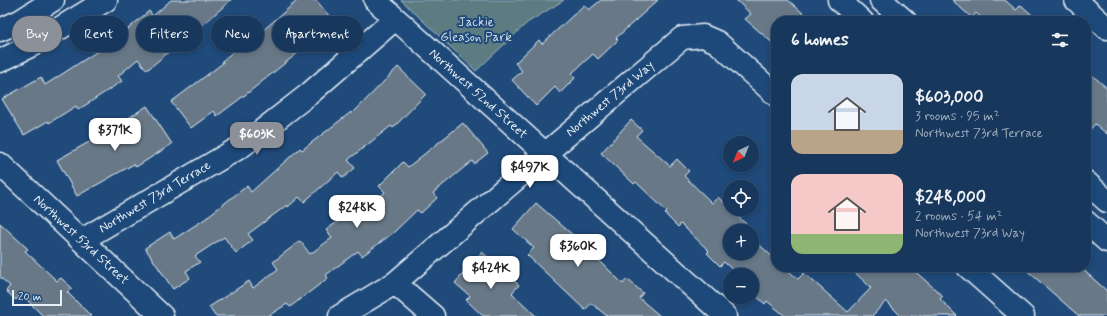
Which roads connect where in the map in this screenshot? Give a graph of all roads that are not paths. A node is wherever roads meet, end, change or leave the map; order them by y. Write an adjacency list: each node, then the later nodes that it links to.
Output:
1 (53, 0): 11 (street)
2 (106, 0): 12 (street)
3 (375, 0): 9 (street, Northwest 52nd Street)
4 (839, 0): 7 (street)
5 (882, 0): 8 (street)
6 (1076, 0): 10 (street)
7 (857, 16)
8 (900, 16)
9 (395, 19): 14 (street, Northwest 52nd Street); 19 (street, Northwest 73rd Terrace)
10 (1107, 28)
11 (0, 30)
12 (0, 61)
13 (771, 91): 14 (street, Northwest 73rd Way)
14 (545, 154): 22 (street, Northwest 73rd Way); 26 (street, Northwest 52nd Street)
15 (0, 164): 19 (street, Northwest 53rd Street)
16 (1091, 187): 17 (street)
17 (1107, 201)
18 (1091, 227): 20 (street)
19 (82, 240): 23 (street, Northwest 53rd Street)
20 (1107, 241)
21 (974, 272): 27 (street)
22 (396, 283): 24 (street, Northwest 73rd Way); 25 (street)
23 (162, 316)
24 (340, 316)
25 (432, 316)
26 (725, 316)
27 (1023, 316)

